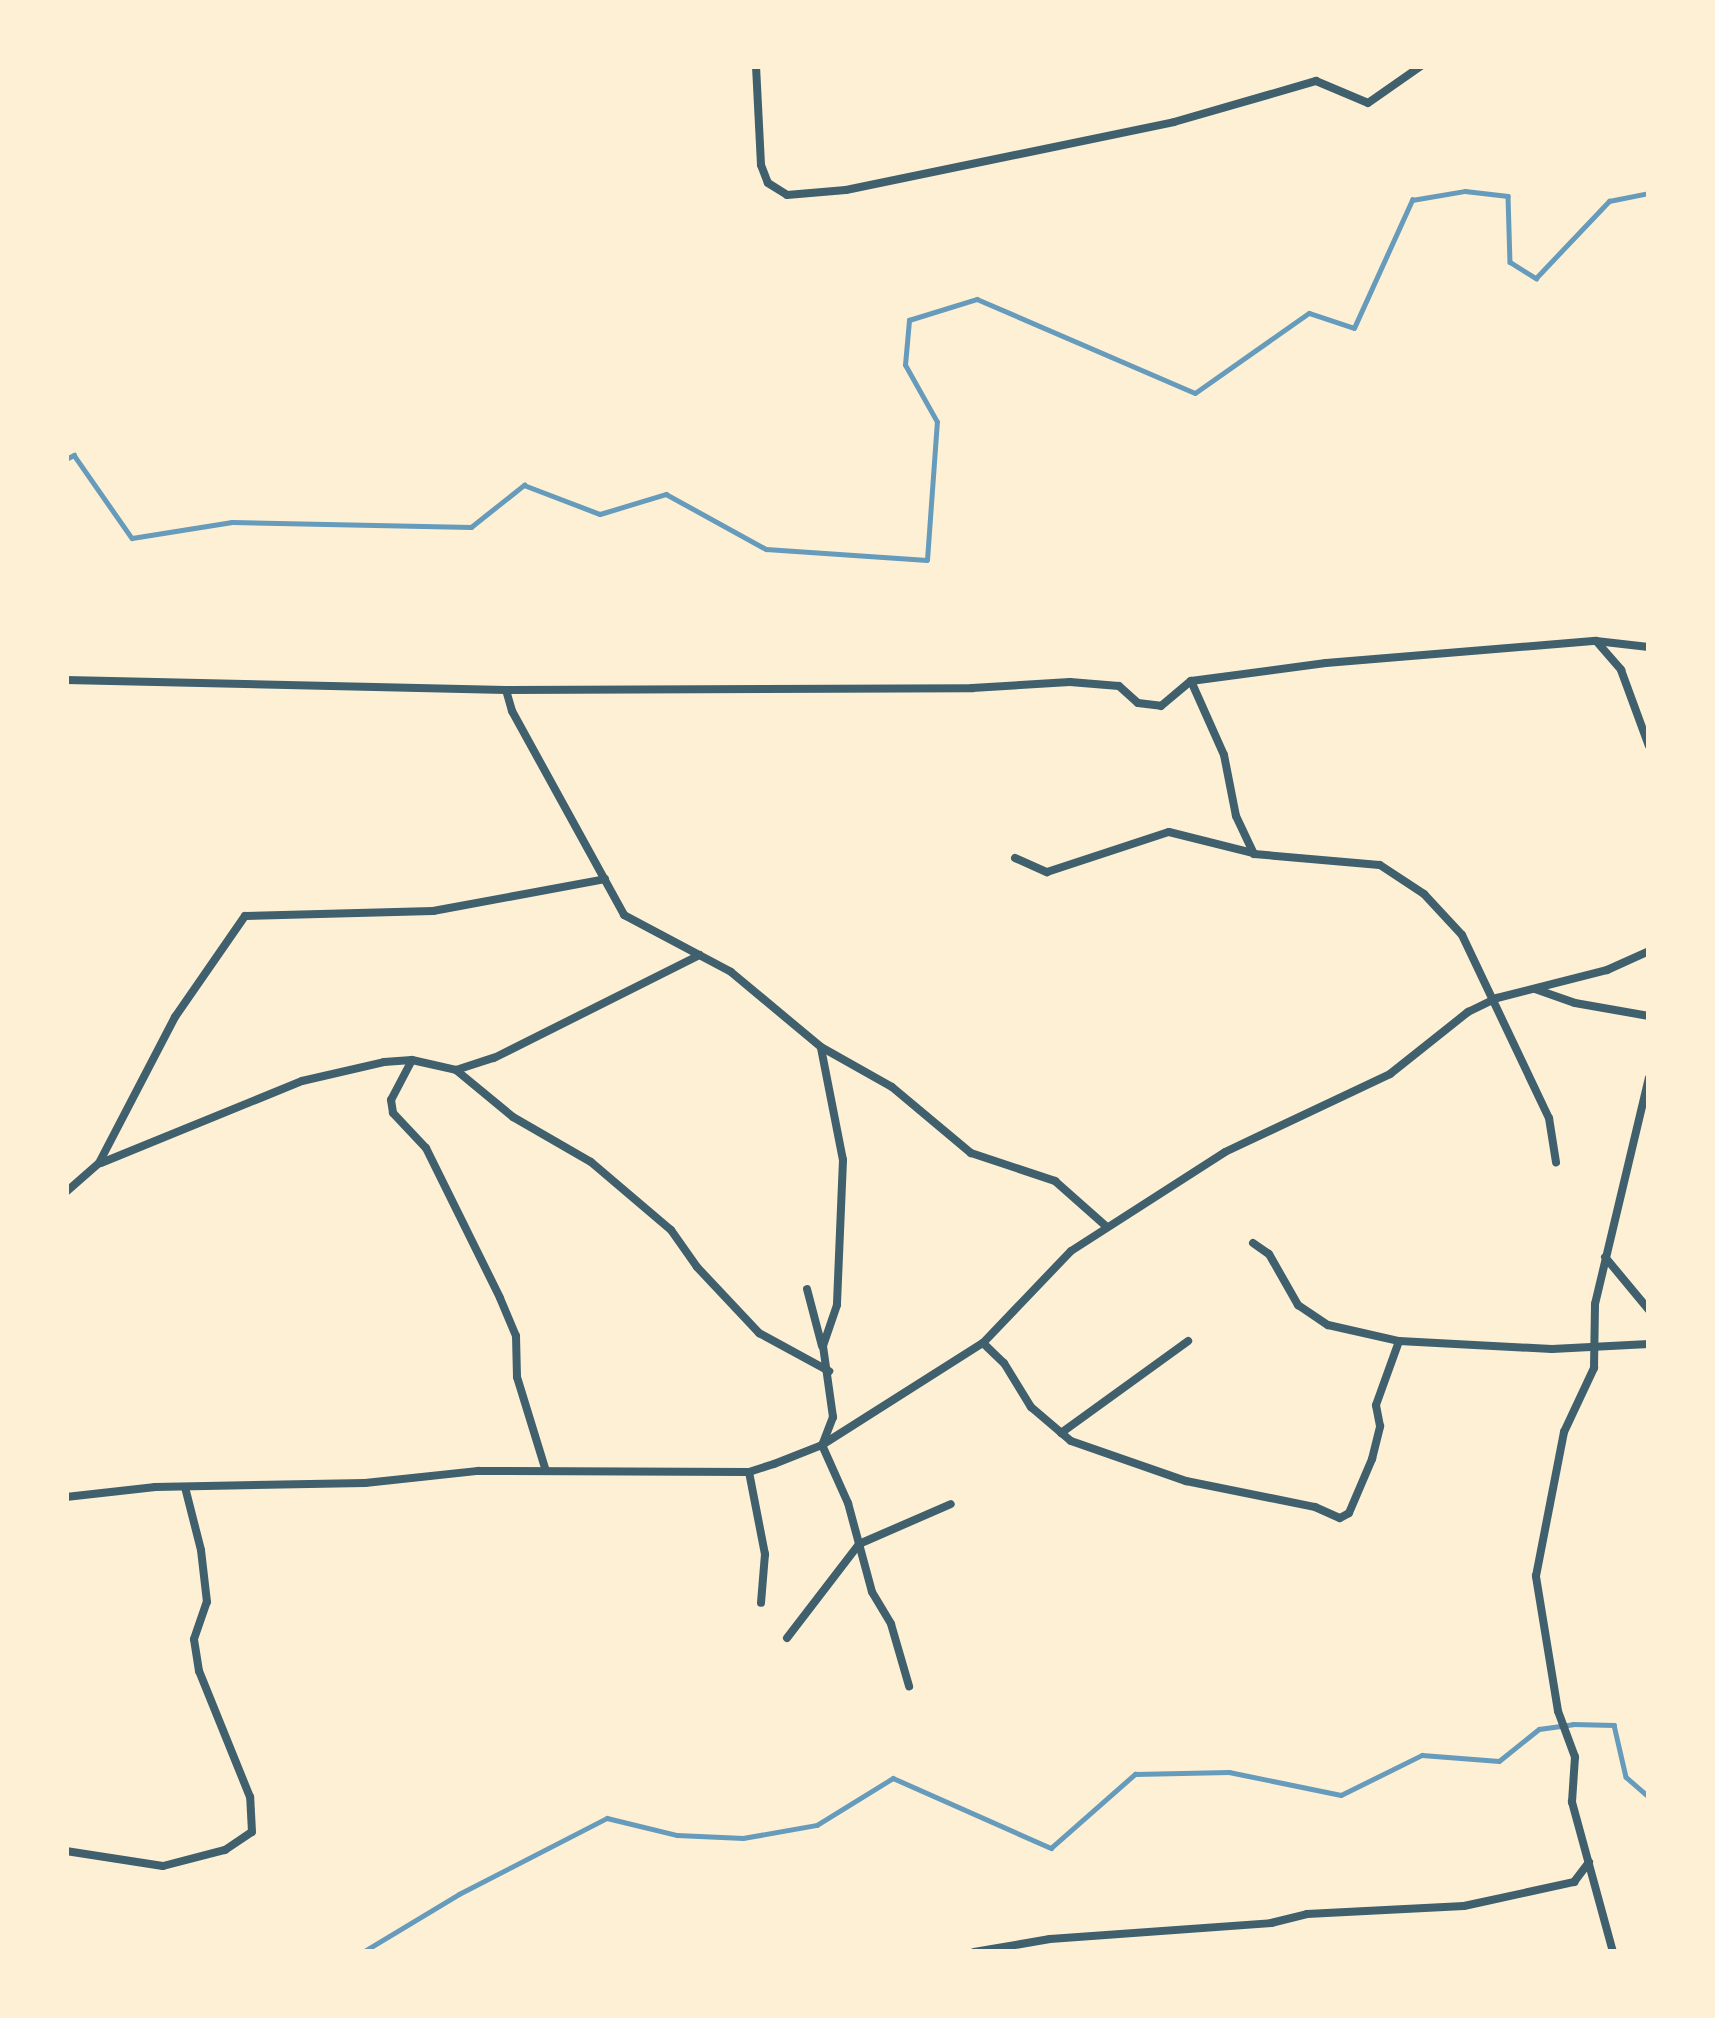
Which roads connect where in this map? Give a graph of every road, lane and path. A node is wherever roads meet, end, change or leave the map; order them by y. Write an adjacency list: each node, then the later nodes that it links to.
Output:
1 (756, 66): 2 (street)
2 (1421, 66)
3 (1596, 640): 4 (street); 6 (street); 8 (street)
4 (1649, 647)
5 (66, 680): 7 (street)
6 (1191, 681): 7 (street); 9 (street)
7 (506, 690): 11 (street)
8 (1649, 746)
9 (1254, 854): 10 (street); 15 (street)
10 (1015, 858)
11 (605, 879): 13 (street); 22 (street)
12 (1649, 951): 14 (street)
13 (701, 954): 17 (street); 19 (street)
14 (1534, 989): 15 (street); 16 (street)
15 (1497, 998): 21 (street); 24 (street)
16 (1649, 1016)
17 (821, 1047): 24 (street); 34 (street)
18 (412, 1060): 19 (street); 22 (street); 38 (street)
19 (456, 1070): 35 (street)
20 (1649, 1078): 26 (street)
21 (1556, 1162)
22 (99, 1163): 23 (street)
23 (66, 1192)
24 (1107, 1227): 31 (street)
25 (1253, 1243): 30 (street)
26 (1605, 1257): 28 (street); 33 (street)
27 (807, 1289): 34 (street)
28 (1649, 1310)
29 (1188, 1341): 36 (street)
30 (1399, 1341): 33 (street); 36 (street)
31 (983, 1343): 36 (street); 37 (street)
32 (1649, 1344): 33 (street)
33 (1596, 1345): 48 (street)
34 (823, 1346): 35 (street)
35 (830, 1372): 37 (street)
36 (1061, 1433)
37 (822, 1445): 39 (street); 43 (street)
38 (546, 1471): 39 (street); 40 (street)
39 (748, 1472): 44 (street)
40 (185, 1486): 41 (street); 47 (street)
41 (66, 1497)
42 (951, 1504): 43 (street)
43 (859, 1544): 45 (street); 46 (street)
44 (761, 1603)
45 (787, 1638)
46 (909, 1686)
47 (66, 1851)
48 (1589, 1860): 49 (street); 50 (street)
49 (974, 1952)
50 (1613, 1952)

